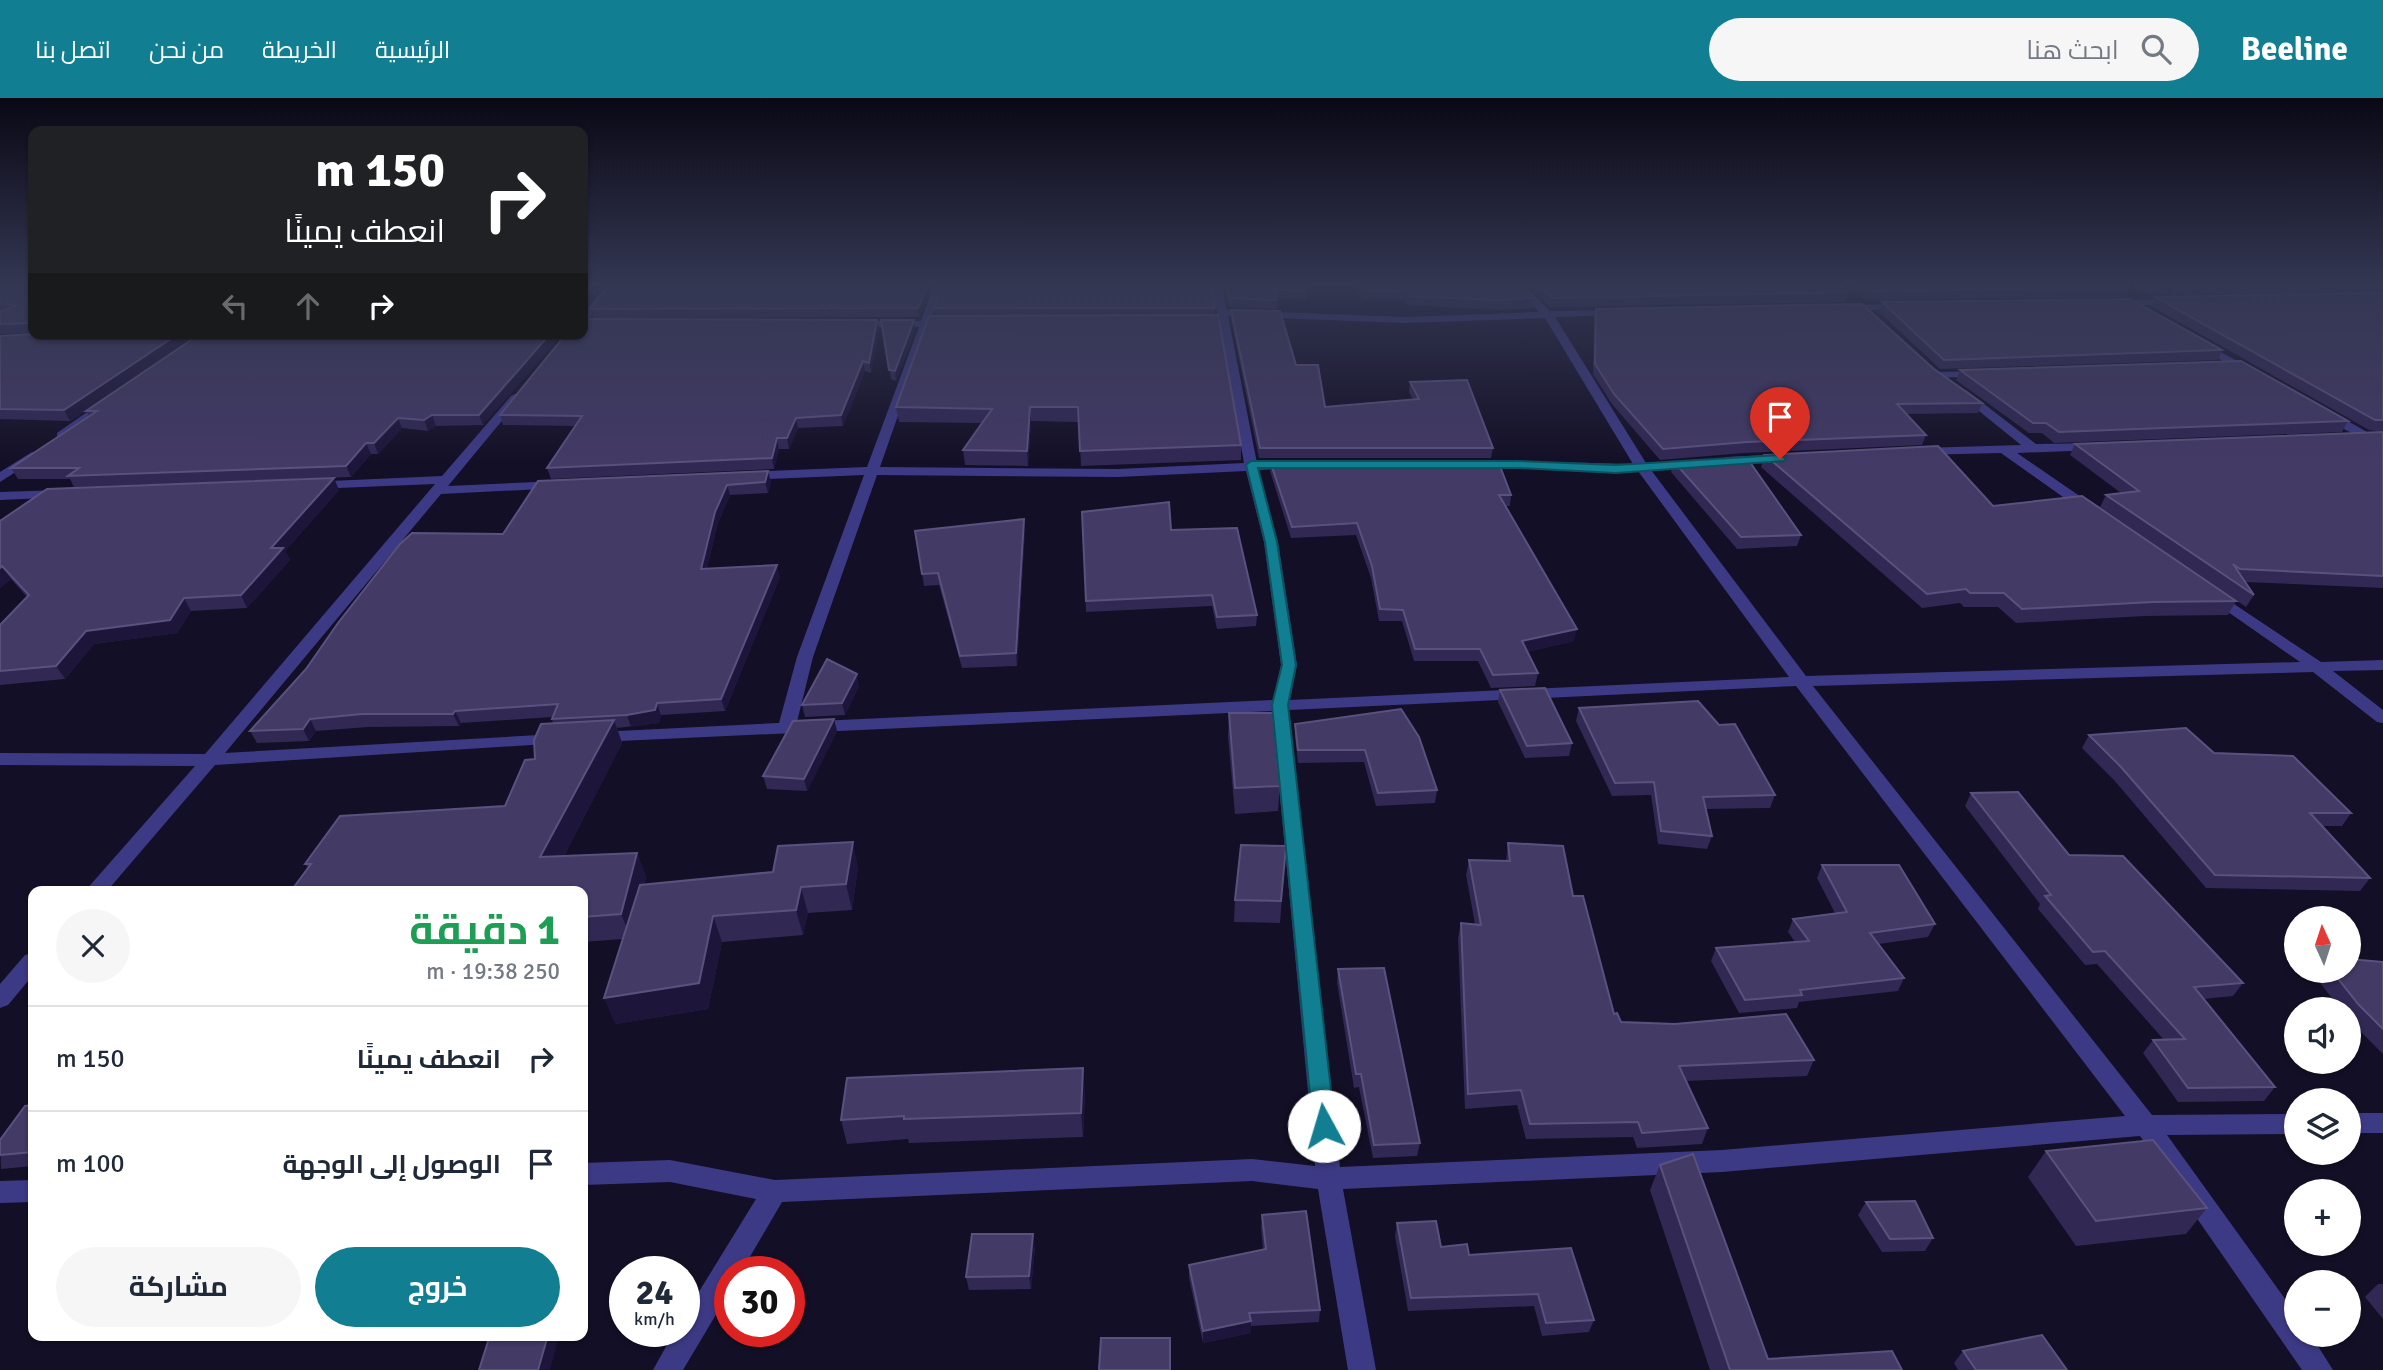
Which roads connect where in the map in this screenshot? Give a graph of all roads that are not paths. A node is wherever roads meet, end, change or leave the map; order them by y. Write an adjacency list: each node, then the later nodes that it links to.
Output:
1 (920, 344): 29 (street)
2 (1224, 344): 27 (street)
3 (1566, 344): 28 (street)
4 (2201, 344): 5 (street)
5 (2236, 365): 7 (street); 10 (street)
6 (1926, 366): 9 (street)
7 (2211, 366)
8 (1989, 373): 9 (street)
9 (1936, 375): 21 (street)
10 (2260, 378)
11 (526, 386): 34 (street)
12 (121, 395): 17 (street)
13 (2318, 410): 14 (street)
14 (2365, 436): 15 (street); 16 (street); 19 (street)
15 (2383, 436)
16 (2337, 437)
17 (55, 440)
18 (2116, 445): 21 (street)
19 (2383, 446)
20 (44, 447): 31 (street)
21 (2033, 448): 22 (street)
22 (2006, 451): 23 (street); 37 (street)
23 (1905, 452)
24 (1794, 458): 28 (street)
25 (1303, 464): 27 (street)
26 (1463, 464): 28 (street)
27 (1251, 465): 29 (street); 42 (street)
28 (1641, 466): 41 (street)
29 (870, 471): 30 (street); 44 (street)
30 (731, 477)
31 (0, 478)
32 (578, 484): 34 (street)
33 (296, 485): 34 (street)
34 (442, 485): 46 (street)
35 (79, 493): 36 (street)
36 (0, 496)
37 (2109, 522)
38 (2200, 586): 39 (street)
39 (2315, 665): 40 (street); 41 (street); 43 (street)
40 (2383, 665)
41 (1801, 681): 42 (street); 53 (street)
42 (1280, 705): 44 (street); 55 (street)
43 (2383, 718)
44 (787, 726): 46 (street)
45 (0, 759): 46 (street)
46 (210, 760): 47 (street)
47 (99, 886)
48 (28, 967): 49 (street)
49 (0, 999)
50 (2383, 1123): 52 (street)
51 (2284, 1124): 53 (street)
52 (2361, 1124)
53 (2146, 1125): 55 (street); 61 (street)
54 (588, 1174): 57 (street)
55 (1329, 1179): 57 (street); 60 (street)
56 (28, 1191): 58 (street)
57 (775, 1191): 59 (street)
58 (0, 1192)
59 (667, 1370)
60 (1362, 1370)
61 (2319, 1370)

